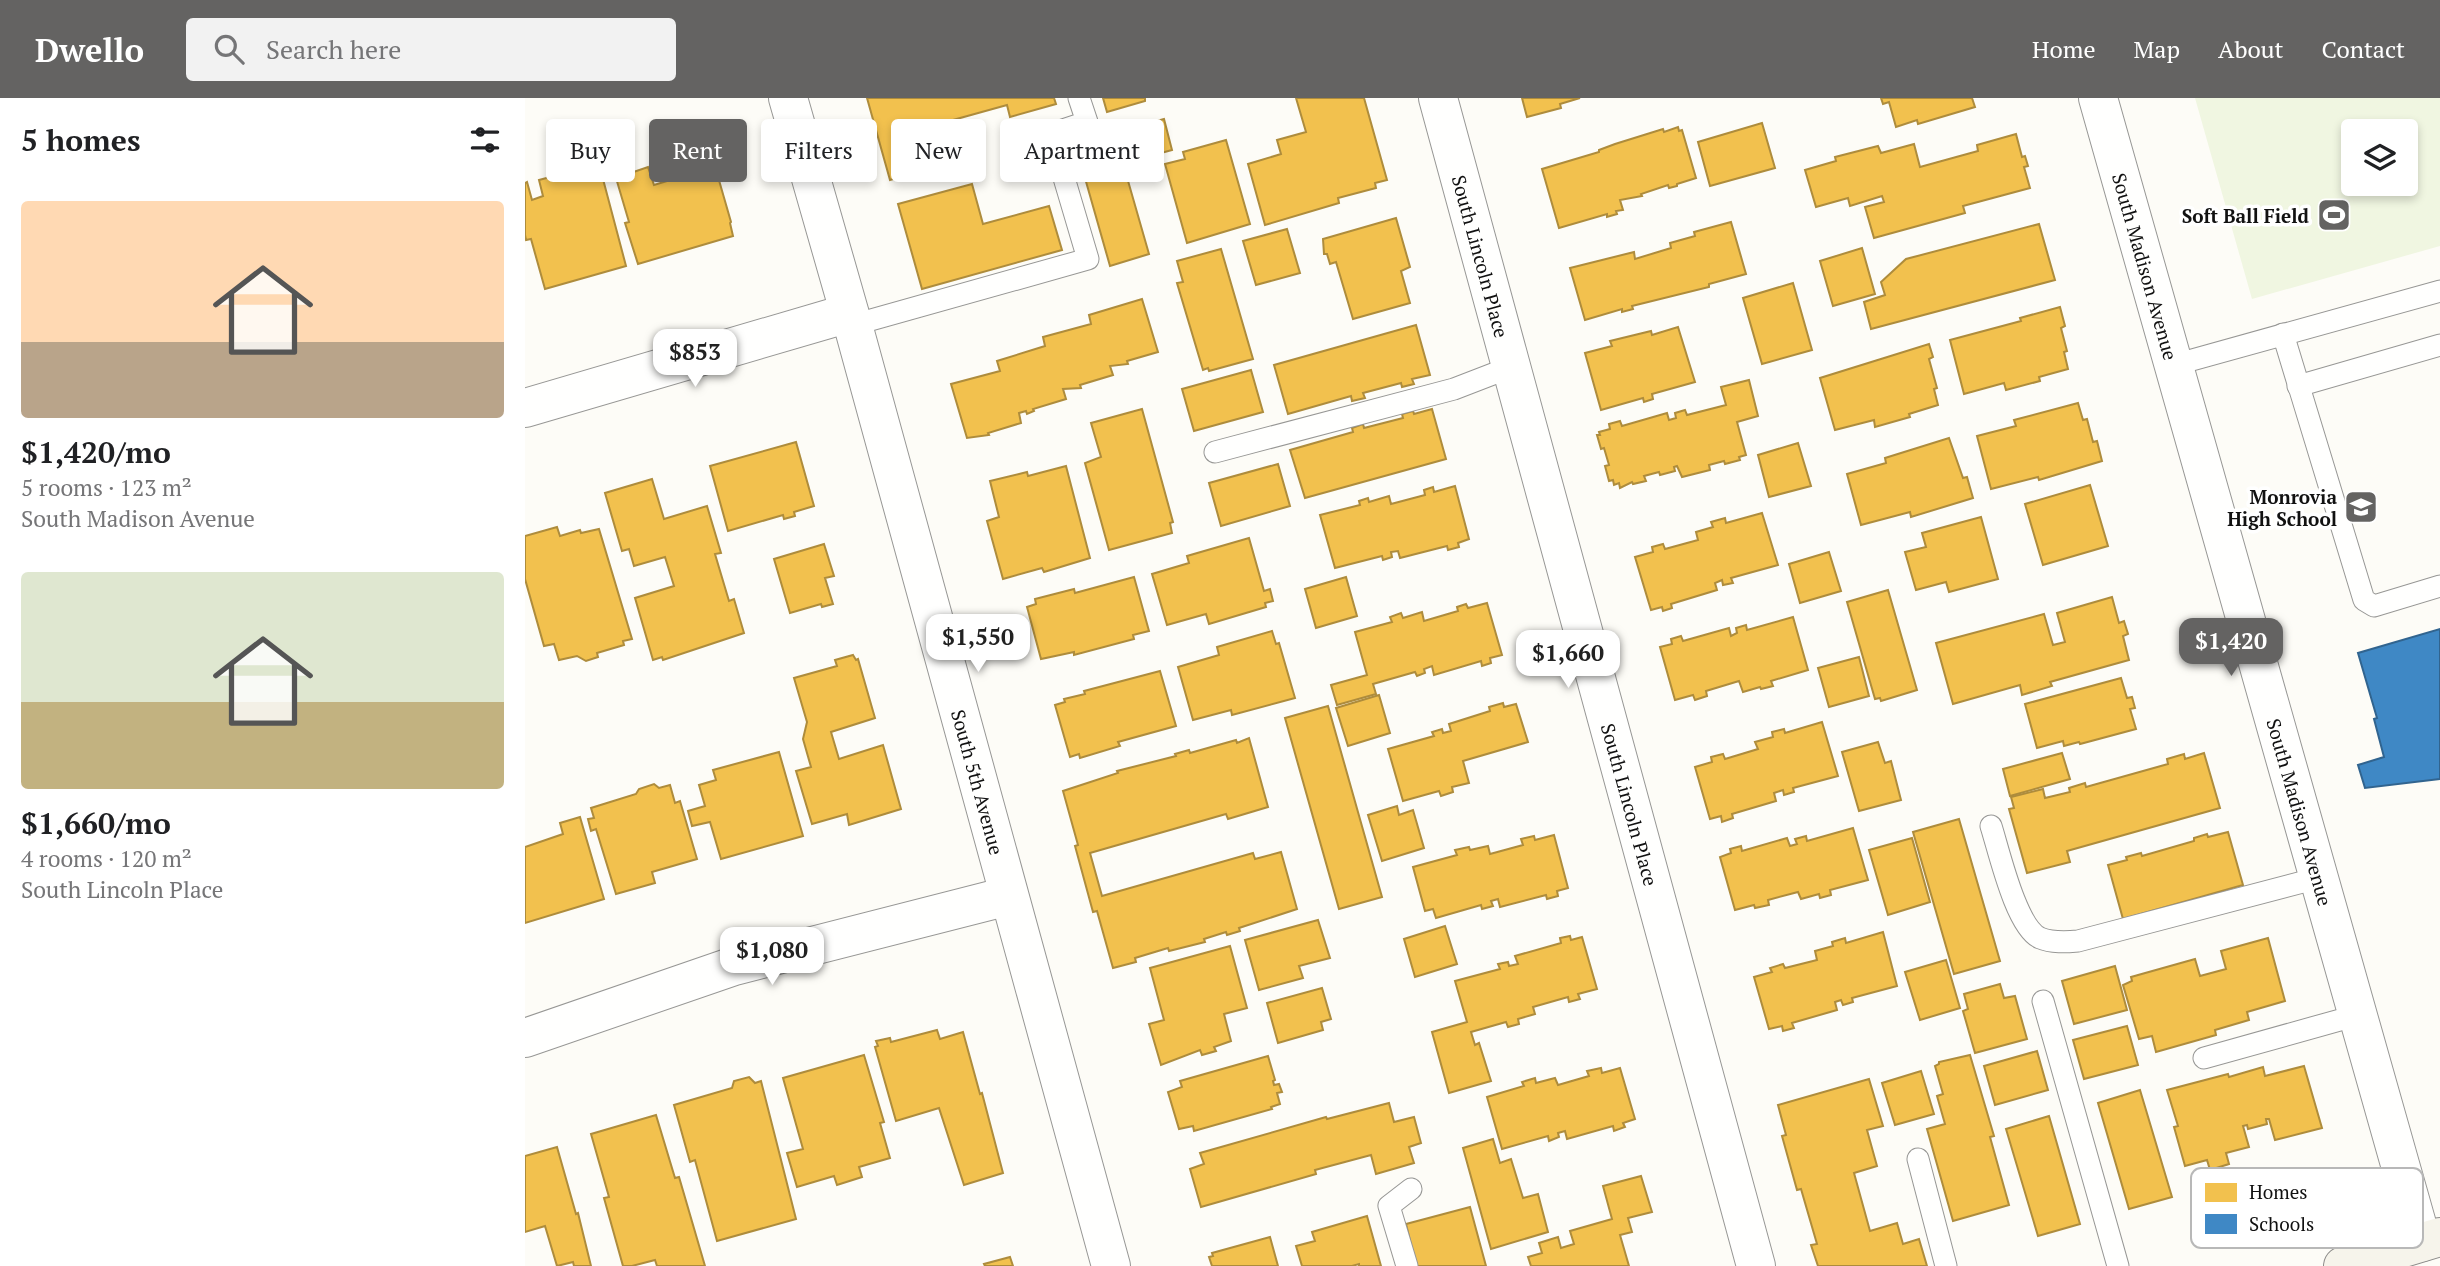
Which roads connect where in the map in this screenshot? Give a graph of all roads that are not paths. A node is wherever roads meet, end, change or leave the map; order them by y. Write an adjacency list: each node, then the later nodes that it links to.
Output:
1 (787, 98): 6 (street, South 5th Avenue)
2 (1079, 98): 6 (lane)
3 (1438, 98): 10 (street, South Lincoln Place)
4 (2098, 98): 9 (street, South Madison Avenue)
5 (2440, 291): 7 (lane)
6 (851, 319): 12 (street); 17 (street, South 5th Avenue)
7 (2283, 334): 9 (lane); 11 (lane)
8 (2440, 345): 11 (lane)
9 (2173, 365): 16 (street, South Madison Avenue)
10 (1511, 367): 13 (lane); 30 (street, South Lincoln Place)
11 (2298, 386): 14 (lane)
12 (525, 408)
13 (1215, 453)
14 (2440, 586)
15 (1991, 826): 16 (lane)
16 (2318, 878): 19 (street, South Madison Avenue)
17 (1008, 897): 20 (street); 28 (street, South 5th Avenue)
18 (2043, 1001): 32 (lane)
19 (2358, 1015): 21 (lane); 23 (street, South Madison Avenue)
20 (525, 1038)
21 (2204, 1058)
22 (1918, 1159): 31 (lane)
23 (2408, 1168)
24 (1411, 1189): 29 (lane)
25 (2423, 1214): 26 (street, South Madison Avenue)
26 (2431, 1239)
27 (2402, 1248): 33 (street)
28 (1111, 1266)
29 (1407, 1266)
30 (1756, 1266)
31 (1946, 1266)
32 (2118, 1266)
33 (2343, 1266)

